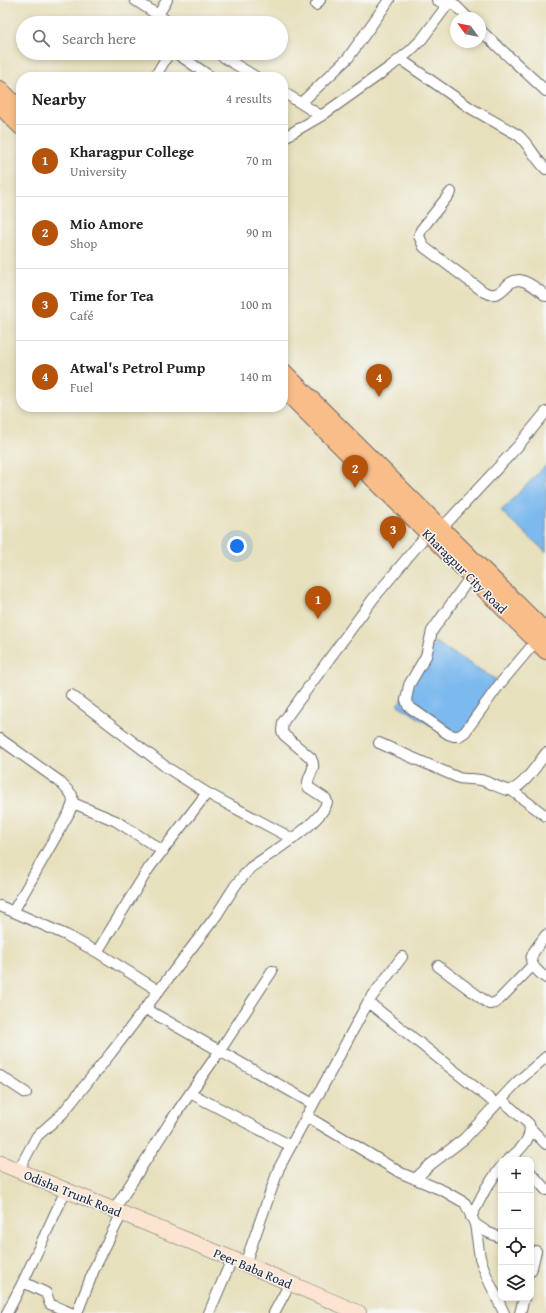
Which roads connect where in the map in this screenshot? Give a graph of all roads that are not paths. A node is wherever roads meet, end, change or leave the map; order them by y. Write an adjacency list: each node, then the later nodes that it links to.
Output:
1 (135, 0): 7 (street)
2 (167, 0): 7 (street)
3 (388, 0): 19 (street)
4 (437, 0): 5 (street)
5 (450, 2): 6 (street); 9 (street)
6 (461, 12)
7 (158, 15)
8 (486, 36): 17 (street)
9 (400, 59): 22 (street); 25 (street)
10 (165, 60): 13 (street)
11 (185, 60): 14 (street)
12 (229, 60): 15 (street)
13 (158, 72)
14 (201, 72)
15 (248, 72)
16 (0, 90): 20 (main road)
17 (546, 91)
18 (288, 95): 19 (street)
19 (301, 103): 22 (street)
20 (16, 105)
21 (0, 106): 23 (main road)
22 (321, 116): 24 (street)
23 (16, 122)
24 (288, 135)
25 (546, 169)
26 (451, 192): 27 (street)
27 (546, 296)
28 (288, 376): 31 (main road)
29 (288, 394): 31 (main road, Kharagpur City Road)
30 (546, 412): 31 (street)
31 (435, 531): 32 (main road, Kharagpur City Road); 33 (main road); 42 (street)
32 (471, 576): 33 (main road, Kharagpur City Road); 33 (street)
33 (543, 641)
34 (71, 695): 39 (street)
35 (0, 739): 40 (street)
36 (379, 743): 38 (street)
37 (546, 753): 38 (street)
38 (511, 790): 41 (street)
39 (206, 794): 42 (street); 43 (street)
40 (73, 803): 43 (street); 45 (street)
41 (546, 816)
42 (293, 839): 53 (street)
43 (163, 851): 47 (street)
44 (0, 906): 45 (street)
45 (13, 912): 47 (street)
46 (546, 935): 50 (street)
47 (97, 952): 53 (street)
48 (402, 957): 54 (street)
49 (438, 966): 50 (street)
50 (532, 966): 52 (street)
51 (272, 972): 56 (street)
52 (546, 978)
53 (160, 991): 55 (street)
54 (368, 1002): 61 (street); 62 (street)
55 (146, 1009): 56 (street); 69 (street)
56 (219, 1052): 60 (street); 62 (street)
57 (546, 1057): 61 (street)
58 (0, 1076): 59 (street)
59 (26, 1093)
60 (190, 1093): 66 (street); 75 (street)
61 (499, 1102): 64 (street); 72 (street)
62 (312, 1104): 63 (street)
63 (306, 1116): 66 (street); 72 (street)
64 (531, 1129): 65 (street); 67 (street)
65 (546, 1144)
66 (291, 1146): 81 (street)
67 (516, 1157)
68 (0, 1163): 69 (main road, Odisha Trunk Road)
69 (18, 1171): 73 (main road, Odisha Trunk Road)
70 (498, 1171): 76 (street)
71 (534, 1176): 74 (street)
72 (415, 1179): 76 (street)
73 (66, 1190): 75 (main road, Odisha Trunk Road); 82 (street)
74 (546, 1190)
75 (118, 1211): 77 (main road, Odisha Trunk Road); 87 (street)
76 (473, 1220): 78 (street); 91 (street)
77 (146, 1223): 81 (main road, Peer Baba Road)
78 (498, 1237)
79 (534, 1250): 80 (street)
80 (546, 1254)
81 (238, 1261): 83 (main road, Peer Baba Road); 88 (street)
82 (23, 1282): 85 (street); 86 (street)
83 (290, 1283): 89 (street); 90 (main road, Peer Baba Road)
84 (523, 1301): 92 (street)
85 (7, 1313)
86 (71, 1313)
87 (76, 1313)
88 (209, 1313)
89 (274, 1313)
90 (359, 1313)
91 (504, 1313)
92 (520, 1313)

